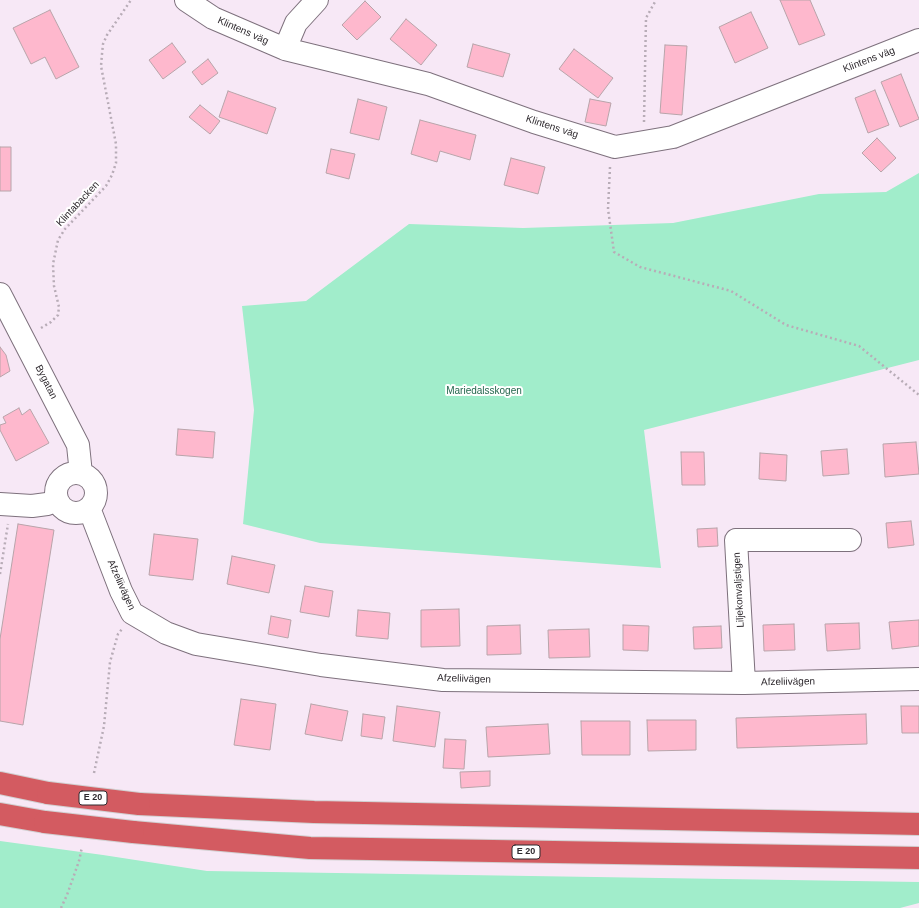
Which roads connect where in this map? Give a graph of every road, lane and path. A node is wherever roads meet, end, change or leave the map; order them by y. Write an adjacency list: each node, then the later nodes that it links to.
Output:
1 (131, 0): 10 (path, Klintabacken)
2 (186, 0): 6 (street, Klintens väg)
3 (317, 0): 6 (street)
4 (656, 0): 7 (path)
5 (919, 40): 7 (street, Klintens väg)
6 (284, 49): 8 (street, Klintens väg)
7 (643, 142): 8 (street, Klintens väg)
8 (615, 147): 11 (path)
9 (0, 294): 10 (street, Bygatan)
10 (23, 338): 12 (street, Bygatan)
11 (919, 395)
12 (81, 474): 13 (street); 15 (street)
13 (57, 500): 14 (street); 15 (street)
14 (5, 505): 17 (path)
15 (89, 508): 18 (street, Afzeliivägen)
16 (850, 540): 20 (street, Liljekonvaljstigen)
17 (0, 574)
18 (132, 613): 20 (street, Afzeliivägen); 21 (path)
19 (919, 679): 20 (street, Afzeliivägen)
20 (744, 683)
21 (94, 773)
22 (0, 783): 24 (highway, E 20, bridge)
23 (0, 814): 26 (highway, E 20, bridge)
24 (919, 824)
25 (82, 847): 27 (path)
26 (919, 858)
27 (61, 908)

